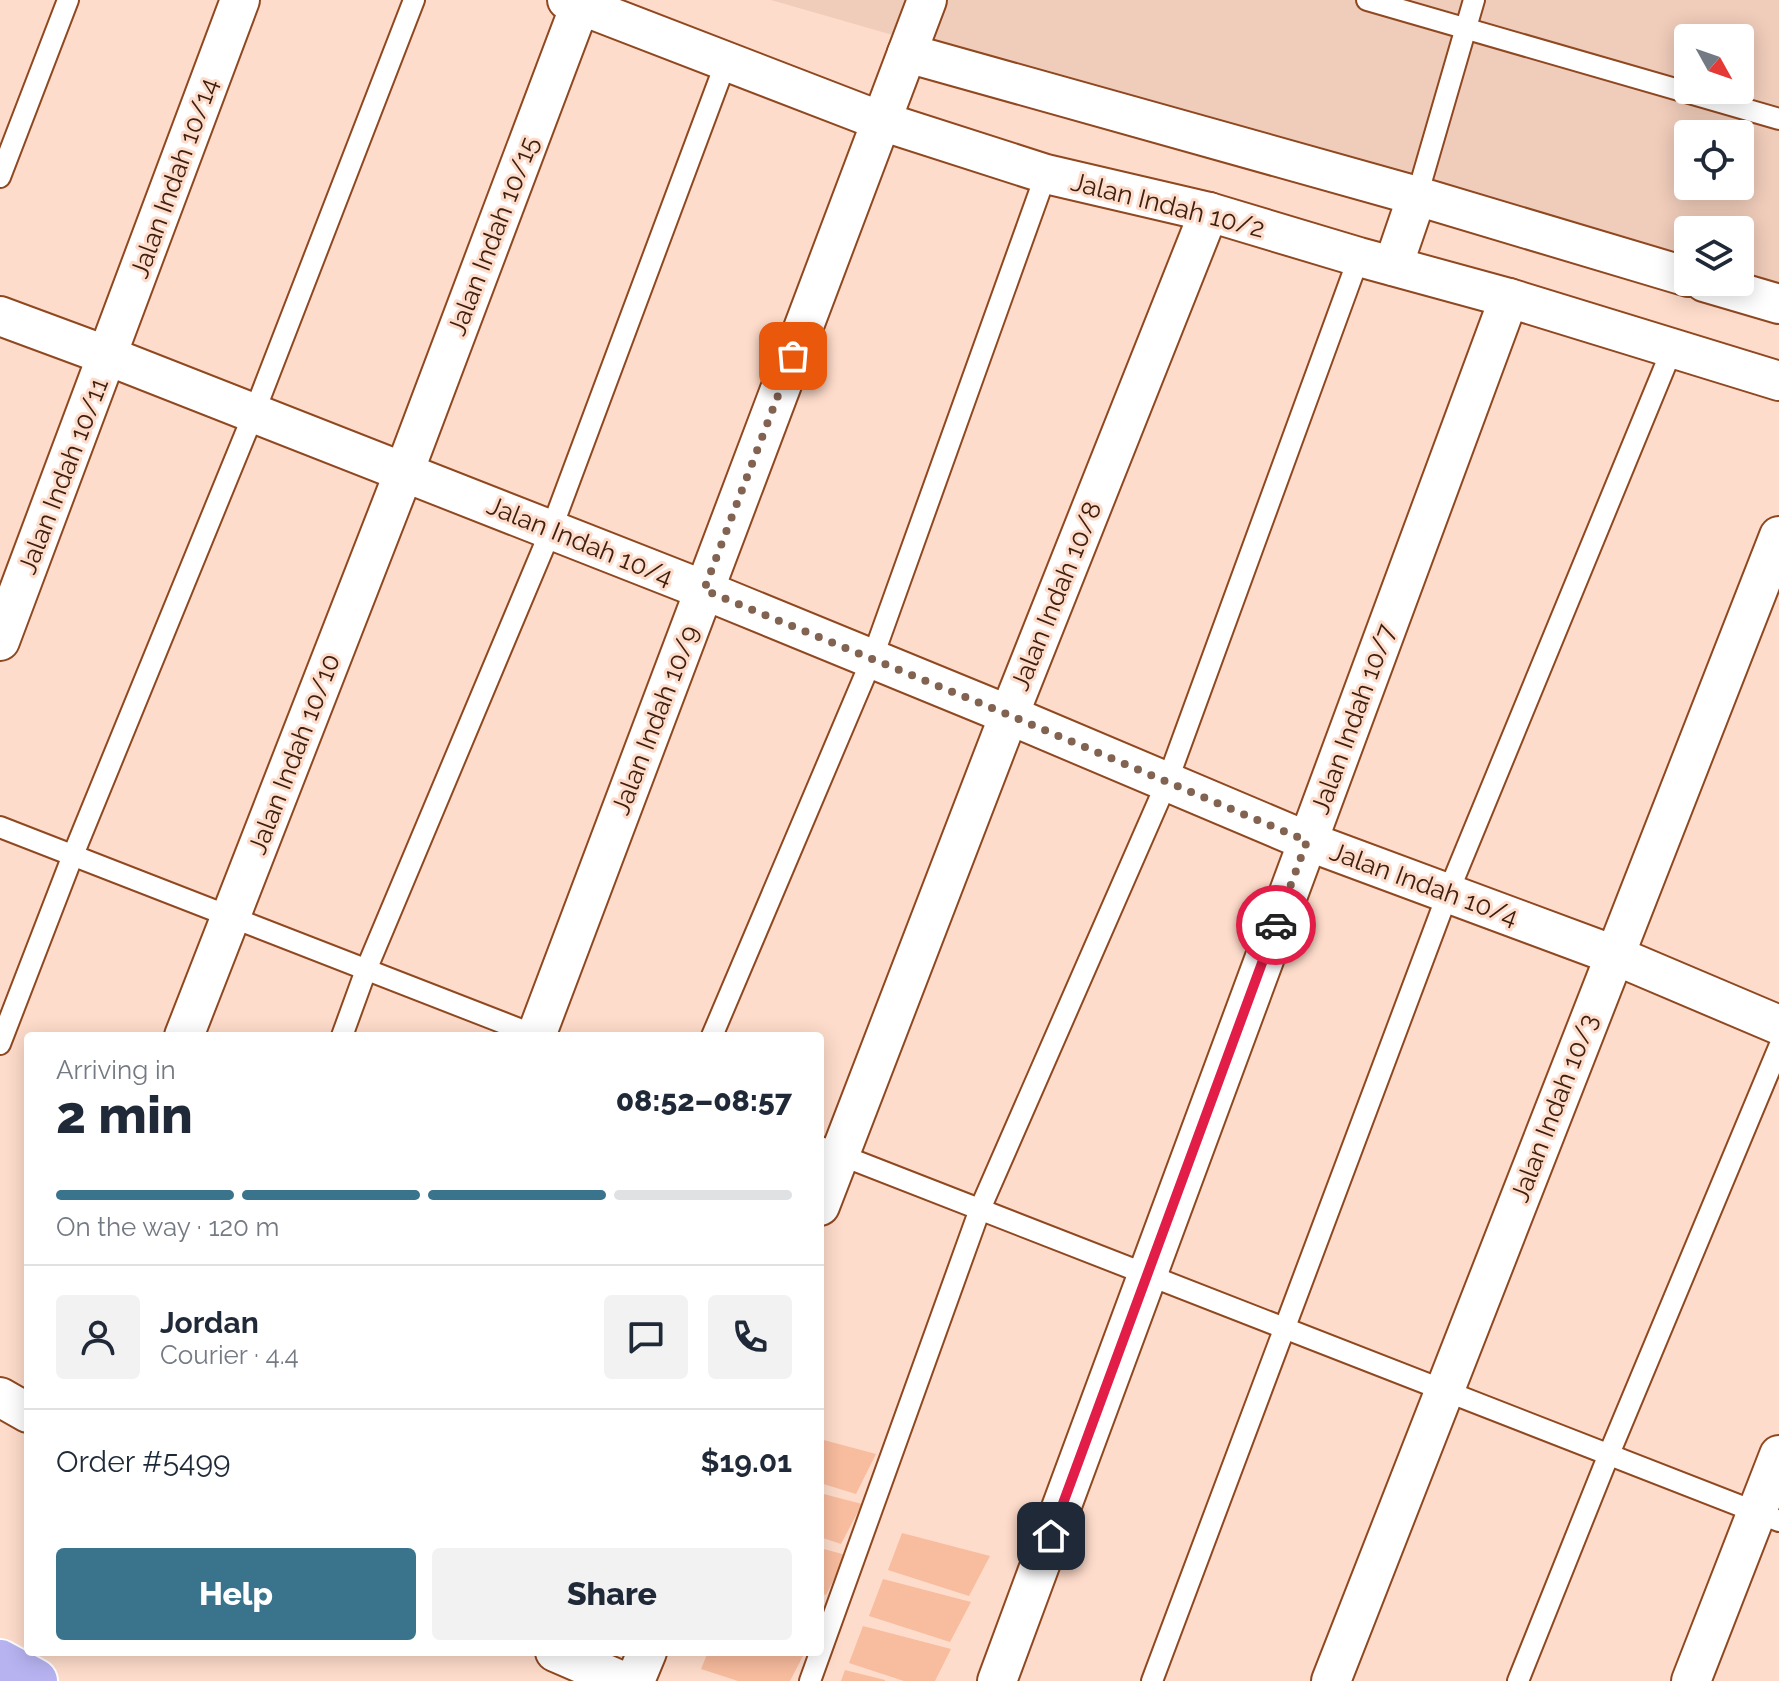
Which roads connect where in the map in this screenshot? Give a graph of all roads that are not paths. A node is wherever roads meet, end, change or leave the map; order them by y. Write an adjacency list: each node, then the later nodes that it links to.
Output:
1 (68, 0): 14 (lane)
2 (240, 0): 24 (street, Jalan Indah 10/14)
3 (414, 0): 26 (lane)
4 (927, 0): 9 (street, Jalan Indah 10/9)
5 (1367, 0): 8 (lane)
6 (1474, 0): 8 (lane)
7 (576, 2): 10 (street, Jalan Indah 10/2); 27 (street, Jalan Indah 10/15)
8 (1465, 27): 11 (lane); 15 (lane)
9 (907, 53): 12 (street, Jalan Indah 10/9); 15 (street)
10 (726, 62): 12 (street, Jalan Indah 10/2); 28 (lane)
11 (1779, 119)
12 (881, 121): 13 (street, Jalan Indah 10/2); 30 (street, Jalan Indah 10/9)
13 (1046, 174): 16 (street, Jalan Indah 10/2); 32 (lane)
14 (0, 177)
15 (1417, 196): 17 (street); 18 (street)
16 (1209, 212): 17 (street, Jalan Indah 10/2); 33 (street, Jalan Indah 10/8)
17 (1376, 261): 20 (street, Jalan Indah 10/2); 34 (lane)
18 (1674, 273)
19 (1752, 296): 21 (street)
20 (1509, 298): 23 (street, Jalan Indah 10/2); 36 (street, Jalan Indah 10/7)
21 (1779, 304)
22 (0, 316): 24 (street, Jalan Indah 10/4)
23 (1673, 347): 25 (street, Jalan Indah 10/2); 38 (lane)
24 (108, 356): 26 (street, Jalan Indah 10/4); 31 (street, Jalan Indah 10/11)
25 (1779, 381)
26 (254, 413): 27 (street, Jalan Indah 10/4); 37 (lane)
27 (404, 472): 28 (street, Jalan Indah 10/4); 39 (street, Jalan Indah 10/10)
28 (551, 530): 30 (street, Jalan Indah 10/4); 41 (lane)
29 (1779, 536): 40 (street, Jalan Indah 10/3)
30 (704, 590): 32 (street, Jalan Indah 10/4); 46 (street, Jalan Indah 10/9)
31 (0, 641)
32 (872, 659): 33 (street, Jalan Indah 10/4); 47 (lane)
33 (1009, 715): 34 (street, Jalan Indah 10/4); 50 (street, Jalan Indah 10/8)
34 (1167, 782): 36 (street, Jalan Indah 10/4); 52 (lane)
35 (0, 827): 37 (lane)
36 (1307, 841): 38 (street, Jalan Indah 10/4); 53 (street, Jalan Indah 10/7)
37 (73, 855): 39 (lane); 48 (lane)
38 (1448, 893): 40 (street, Jalan Indah 10/4); 54 (lane)
39 (231, 917): 41 (lane); 43 (street, Jalan Indah 10/10)
40 (1614, 955): 42 (street, Jalan Indah 10/4); 55 (street, Jalan Indah 10/3)
41 (366, 970): 44 (lane); 45 (lane)
42 (1779, 1025)
43 (186, 1032)
44 (343, 1032)
45 (526, 1032)
46 (538, 1032)
47 (714, 1032)
48 (0, 1044)
49 (1779, 1047): 58 (lane)
50 (830, 1151): 51 (street, Jalan Indah 10/8); 52 (lane)
51 (824, 1184)
52 (980, 1209): 53 (lane); 61 (lane)
53 (1147, 1275): 54 (lane); 70 (street, Jalan Indah 10/7)
54 (1284, 1327): 55 (lane); 71 (lane)
55 (1444, 1390): 58 (lane); 72 (street, Jalan Indah 10/3)
56 (0, 1397): 57 (street)
57 (24, 1411)
58 (1609, 1454): 60 (lane); 73 (lane)
59 (1779, 1455): 60 (street)
60 (1768, 1516): 74 (street)
61 (824, 1642)
62 (564, 1656): 67 (street)
63 (645, 1656): 68 (street)
64 (819, 1656): 69 (lane)
65 (0, 1662): 66 (highway)
66 (35, 1681)
67 (622, 1681)
68 (635, 1681)
69 (810, 1681)
70 (997, 1681)
71 (1152, 1681)
72 (1331, 1681)
73 (1518, 1681)
74 (1691, 1681)

